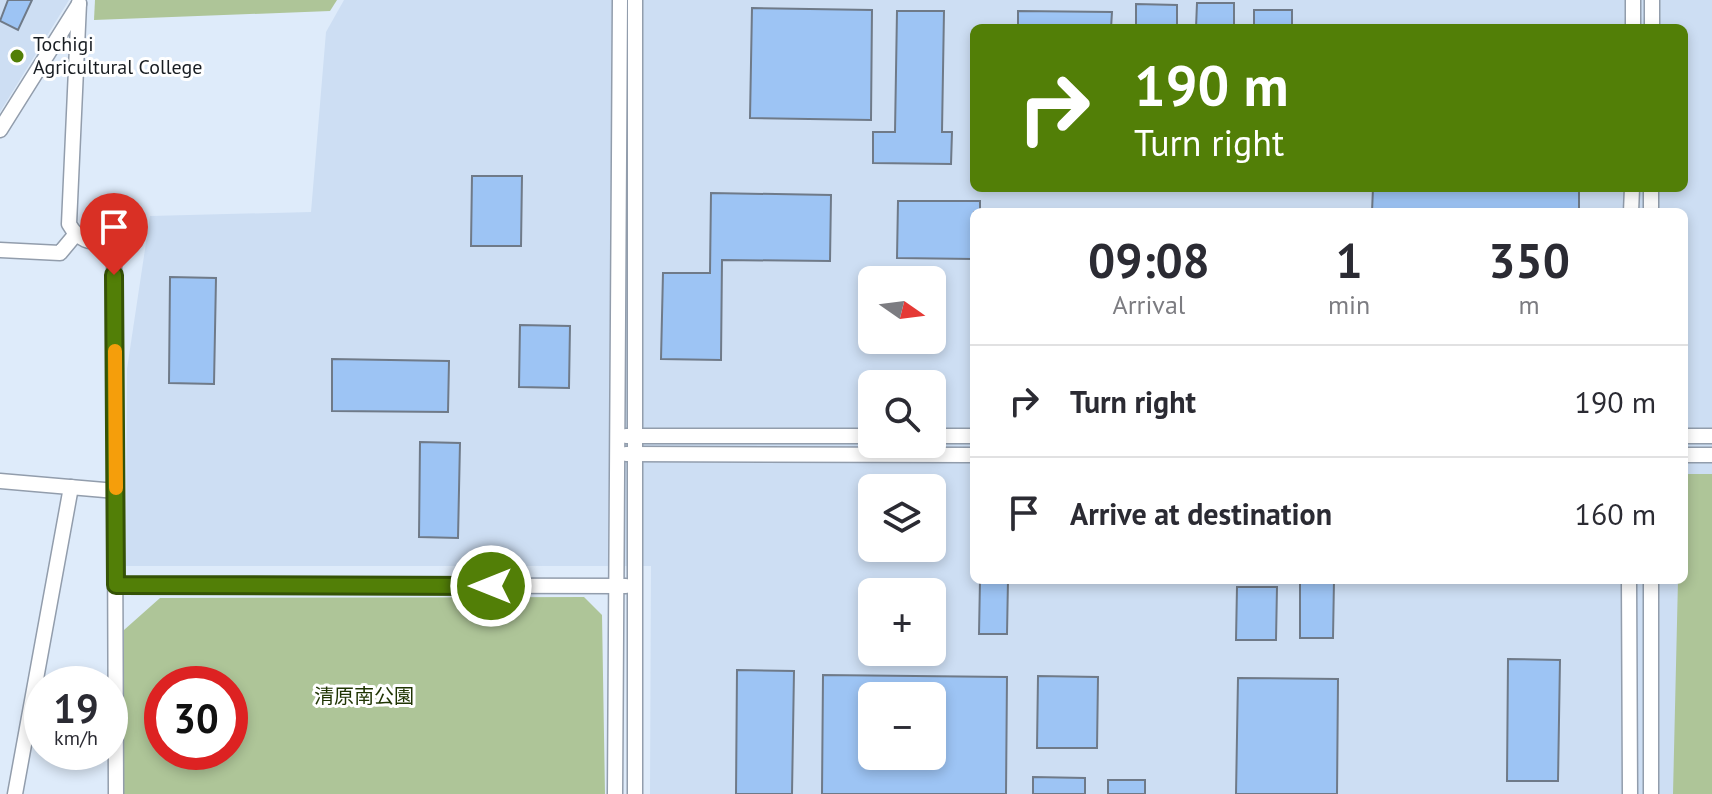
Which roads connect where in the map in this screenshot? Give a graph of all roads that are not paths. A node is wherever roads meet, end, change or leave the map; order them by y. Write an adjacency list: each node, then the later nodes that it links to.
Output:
1 (620, 0): 11 (street)
2 (635, 0): 12 (street)
3 (1633, 0): 6 (street)
4 (1652, 0): 7 (street)
5 (80, 2): 8 (street); 9 (street)
6 (1633, 24)
7 (1652, 24)
8 (0, 130)
9 (75, 235): 10 (street); 25 (street)
10 (0, 250)
11 (617, 436): 12 (street); 18 (street)
12 (634, 436): 13 (street); 19 (street)
13 (858, 436)
14 (946, 436): 15 (street)
15 (970, 436)
16 (1688, 436): 17 (street)
17 (1712, 436)
18 (617, 454): 19 (street); 29 (street)
19 (634, 455): 20 (street); 30 (street)
20 (970, 455)
21 (1688, 455): 22 (street)
22 (1712, 455)
23 (0, 481): 24 (street)
24 (71, 487): 25 (street); 31 (street)
25 (116, 491): 28 (street)
26 (1629, 584): 35 (street)
27 (1651, 584): 36 (street)
28 (116, 585): 29 (street); 32 (street)
29 (616, 586): 30 (street); 33 (street)
30 (634, 586): 34 (street)
31 (15, 794)
32 (116, 794)
33 (615, 794)
34 (635, 794)
35 (1630, 794)
36 (1651, 794)

